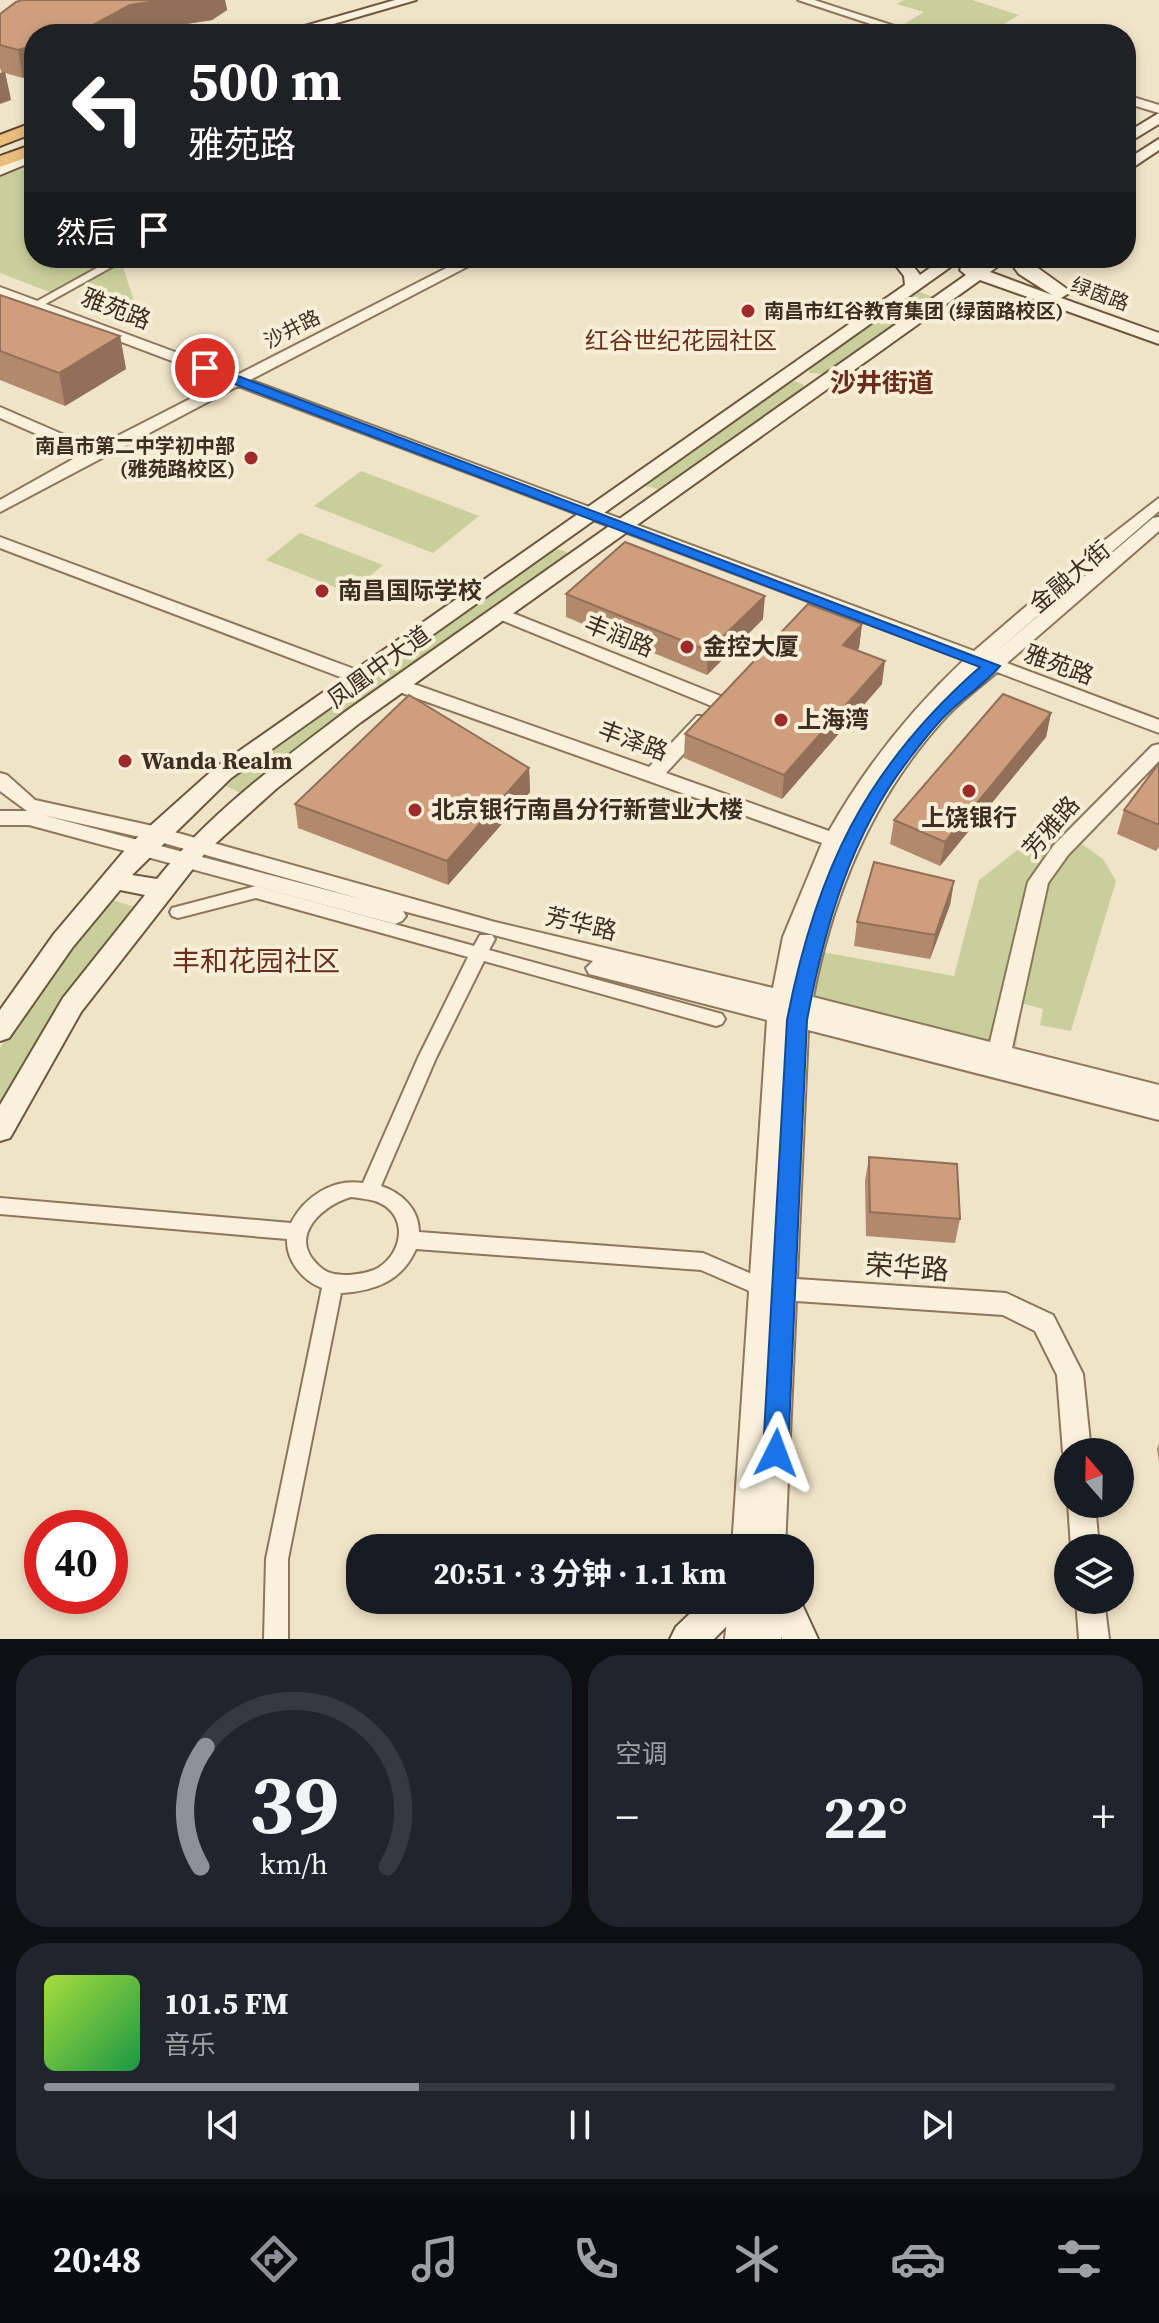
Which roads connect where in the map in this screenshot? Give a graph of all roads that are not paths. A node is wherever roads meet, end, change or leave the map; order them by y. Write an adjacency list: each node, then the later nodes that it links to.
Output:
1 (410, 0): 5 (main road)
2 (427, 0): 6 (main road)
3 (792, 0): 7 (street)
4 (803, 0): 8 (street)
5 (333, 24)
6 (337, 24)
7 (869, 24)
8 (880, 24)
9 (1136, 105): 10 (street)
10 (1159, 113): 11 (main road)
11 (1136, 132)
12 (1159, 143): 14 (main road)
13 (13, 147): 15 (highway); 16 (main road)
14 (1136, 160)
15 (0, 162)
16 (0, 170)
17 (104, 268): 28 (street)
18 (457, 268): 31 (street, 沙井路)
19 (906, 268): 24 (main road)
20 (938, 268): 24 (main road, 凤凰中大道)
21 (987, 268): 26 (main road, 凤凰中大道)
22 (990, 268): 27 (main road, 绿茵路)
23 (1023, 268): 27 (main road)
24 (914, 287): 36 (main road, 凤凰中大道)
25 (0, 291): 28 (street, 雅苑路)
26 (948, 295): 27 (main road); 38 (main road, 凤凰中大道)
27 (1062, 300): 29 (main road, 绿茵路); 30 (main road, 绿茵路)
28 (36, 305): 31 (street, 雅苑路)
29 (1159, 330)
30 (1159, 339)
31 (236, 380): 33 (street, 沙井路); 36 (street, 雅苑路)
32 (0, 412): 33 (street)
33 (94, 454): 35 (street, 沙井路)
34 (1159, 503): 41 (street, 金融大街)
35 (0, 507)
36 (587, 513): 38 (street, 雅苑路); 42 (main road, 凤凰中大道)
37 (1159, 522): 41 (street, 金融大街)
38 (623, 526): 40 (main road, 凤凰中大道); 41 (street, 雅苑路)
39 (0, 542): 42 (street)
40 (500, 613): 43 (main road, 凤凰中大道); 46 (street, 丰润路)
41 (983, 662): 44 (street, 雅苑路); 52 (street, 金融大街)
42 (358, 677): 48 (main road, 凤凰中大道)
43 (398, 685): 46 (street, 丰泽路); 49 (main road, 凤凰中大道)
44 (1159, 727)
45 (1159, 750): 61 (street, 芳雅路)
46 (652, 776): 52 (street, 丰泽路)
47 (0, 780): 51 (street, 芳华路)
48 (210, 784): 49 (main road); 51 (main road, 凤凰中大道)
49 (246, 803): 53 (main road, 凤凰中大道)
50 (0, 818): 51 (street, 芳华路)
51 (146, 842): 53 (street, 芳华路); 54 (main road, 凤凰中大道)
52 (841, 843): 58 (street, 金融大街)
53 (191, 854): 55 (main road, 凤凰中大道); 57 (street, 芳华路); 58 (street, 芳华路)
54 (113, 880): 55 (main road); 60 (main road, 凤凰中大道)
55 (162, 889): 64 (main road, 凤凰中大道)
56 (178, 912): 57 (street)
57 (483, 946): 58 (street, 芳华路); 59 (street); 65 (street)
58 (789, 1009): 61 (street, 芳华路); 63 (street, 芳华路); 70 (street, 金融大街)
59 (716, 1019)
60 (0, 1031)
61 (999, 1053): 62 (street, 芳华路)
62 (1159, 1094)
63 (1159, 1111)
64 (0, 1130)
65 (370, 1189): 67 (street); 68 (street)
66 (0, 1206): 67 (street)
67 (297, 1232): 69 (street)
68 (411, 1240): 69 (street); 70 (street)
69 (333, 1283): 79 (street)
70 (773, 1288): 71 (street, 荣华路); 72 (street, 金融大街); 73 (street, 金融大街)
71 (1076, 1438)
72 (747, 1534)
73 (771, 1534)
74 (715, 1614): 80 (main road)
75 (742, 1614): 81 (street)
76 (767, 1614): 82 (street)
77 (788, 1614): 83 (main road)
78 (1091, 1614): 84 (street)
79 (276, 1639)
80 (688, 1639)
81 (740, 1639)
82 (766, 1639)
83 (800, 1639)
84 (1094, 1639)

